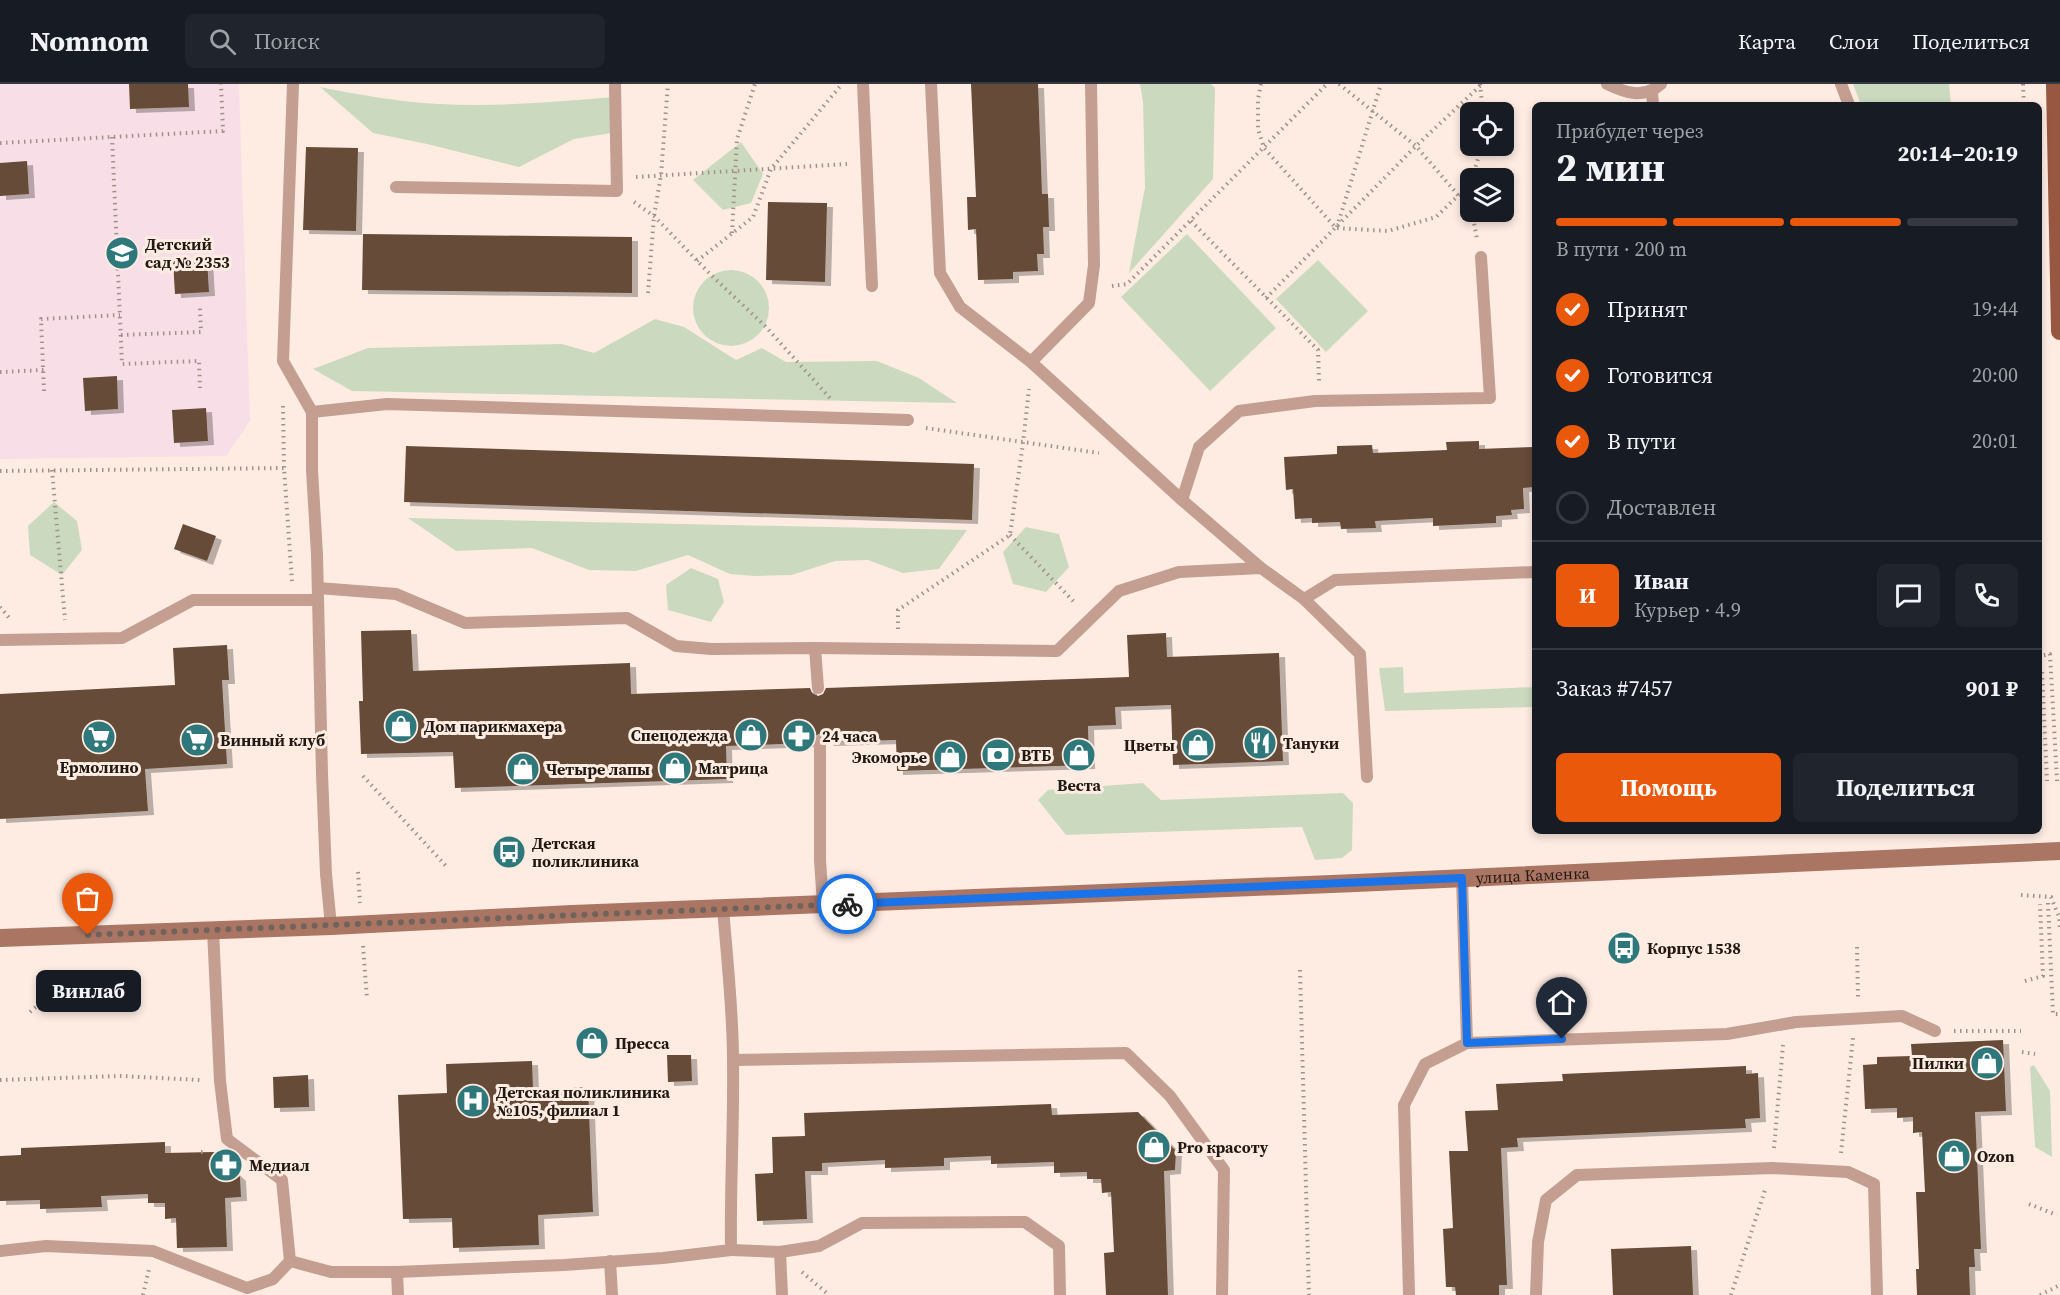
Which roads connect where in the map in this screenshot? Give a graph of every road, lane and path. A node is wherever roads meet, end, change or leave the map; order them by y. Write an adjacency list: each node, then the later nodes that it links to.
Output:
1 (221, 84): 24 (path)
2 (293, 84): 49 (lane)
3 (615, 84): 33 (lane)
4 (668, 84): 31 (path)
5 (755, 84): 30 (path)
6 (842, 84): 29 (path)
7 (863, 84): 28 (lane)
8 (931, 84): 50 (lane)
9 (1091, 84): 42 (lane)
10 (1261, 84): 27 (path)
11 (1327, 84): 27 (path)
12 (1339, 84): 23 (path)
13 (1381, 84): 23 (path)
14 (1481, 84): 20 (path); 26 (path)
15 (1607, 84): 19 (lane)
16 (1841, 84): 21 (lane)
17 (2023, 84): 22 (path)
18 (2055, 84): 47 (main road)
19 (1656, 88)
20 (1482, 102)
21 (1847, 102)
22 (2024, 102)
23 (1373, 111): 26 (path); 37 (path)
24 (112, 137): 25 (path); 46 (path)
25 (0, 143)
26 (1416, 146): 34 (path); 37 (path)
27 (1264, 148): 36 (path); 37 (path)
28 (866, 162): 29 (path); 41 (lane)
29 (771, 169): 30 (path); 38 (path)
30 (735, 171): 31 (path); 38 (path)
31 (661, 175): 33 (path); 35 (path)
32 (396, 188): 33 (lane)
33 (617, 190): 35 (path)
34 (1459, 194): 37 (path)
35 (654, 216): 40 (path); 43 (path)
36 (1191, 221): 42 (path); 44 (path)
37 (1336, 228): 44 (path)
38 (732, 233): 40 (path)
39 (1481, 257): 55 (lane)
40 (697, 261): 57 (path)
41 (872, 286)
42 (1091, 289): 50 (lane)
43 (648, 293)
44 (1266, 298): 55 (path)
45 (200, 308): 48 (path)
46 (120, 315): 48 (path); 51 (path)
47 (2060, 331)
48 (121, 335): 53 (path)
49 (283, 361): 56 (lane); 61 (path)
50 (1031, 362): 59 (path); 60 (lane)
51 (44, 370): 52 (path); 54 (path)
52 (0, 372)
53 (200, 387)
54 (44, 391)
55 (1320, 401): 64 (lane)
56 (312, 412): 57 (lane); 68 (lane)
57 (849, 419): 58 (lane)
58 (908, 420): 59 (path)
59 (1023, 443): 60 (path); 65 (path)
60 (1136, 458): 64 (lane)
61 (284, 468): 62 (path); 70 (path)
62 (52, 470): 63 (path); 72 (path)
63 (0, 471)
64 (1182, 500): 66 (lane)
65 (1010, 535): 71 (path); 75 (path)
66 (1261, 568): 69 (lane); 71 (lane)
67 (1532, 572): 69 (lane)
68 (318, 594): 70 (lane); 74 (lane); 92 (lane)
69 (1304, 599): 81 (lane)
70 (293, 600): 72 (lane)
71 (1091, 619): 75 (lane)
72 (67, 639): 73 (lane)
73 (0, 640)
74 (815, 648): 75 (lane); 78 (lane)
75 (898, 649)
76 (2042, 655): 83 (path)
77 (2042, 670): 82 (path)
78 (818, 688)
79 (820, 742): 90 (lane)
80 (363, 776): 85 (path)
81 (1367, 777)
82 (2047, 781)
83 (2056, 781)
84 (2060, 851): 86 (main road, улица Каменка)
85 (446, 866)
86 (1462, 878): 90 (main road, улица Каменка); 106 (lane)
87 (2021, 896): 94 (path)
88 (2048, 903): 101 (path)
89 (2040, 904): 99 (path)
90 (823, 905): 91 (main road, улица Каменка)
91 (723, 908): 92 (main road, улица Каменка); 109 (lane)
92 (331, 926): 93 (main road, улица Каменка)
93 (213, 930): 95 (main road, улица Каменка); 111 (lane)
94 (2060, 931)
95 (0, 938)
96 (1857, 947): 102 (path)
97 (1300, 970): 129 (path)
98 (70, 978): 100 (path)
99 (2025, 981)
100 (30, 1012)
101 (2060, 1014)
102 (1858, 1019): 103 (lane); 106 (lane); 113 (path)
103 (1935, 1031): 104 (path)
104 (2021, 1032)
105 (1783, 1037): 112 (path)
106 (1467, 1043): 130 (lane)
107 (2022, 1052): 108 (path)
108 (2035, 1054)
109 (733, 1060): 116 (lane); 128 (lane)
110 (0, 1080): 111 (path)
111 (220, 1082): 119 (lane)
112 (1772, 1168): 113 (lane); 131 (lane); 132 (path)
113 (1839, 1172): 133 (lane)
114 (2029, 1204): 115 (path)
115 (2057, 1215)
116 (731, 1250): 118 (lane); 120 (lane)
117 (0, 1251): 123 (lane)
118 (780, 1252): 126 (lane); 127 (lane)
119 (290, 1261): 121 (lane); 123 (lane)
120 (610, 1261): 121 (lane); 125 (lane)
121 (397, 1272): 124 (lane)
122 (2060, 1285): 134 (path)
123 (247, 1291)
124 (398, 1295)
125 (612, 1295)
126 (782, 1295)
127 (1060, 1295)
128 (1222, 1295)
129 (1309, 1295)
130 (1409, 1295)
131 (1536, 1295)
132 (1731, 1295)
133 (1877, 1295)
134 (2040, 1295)

